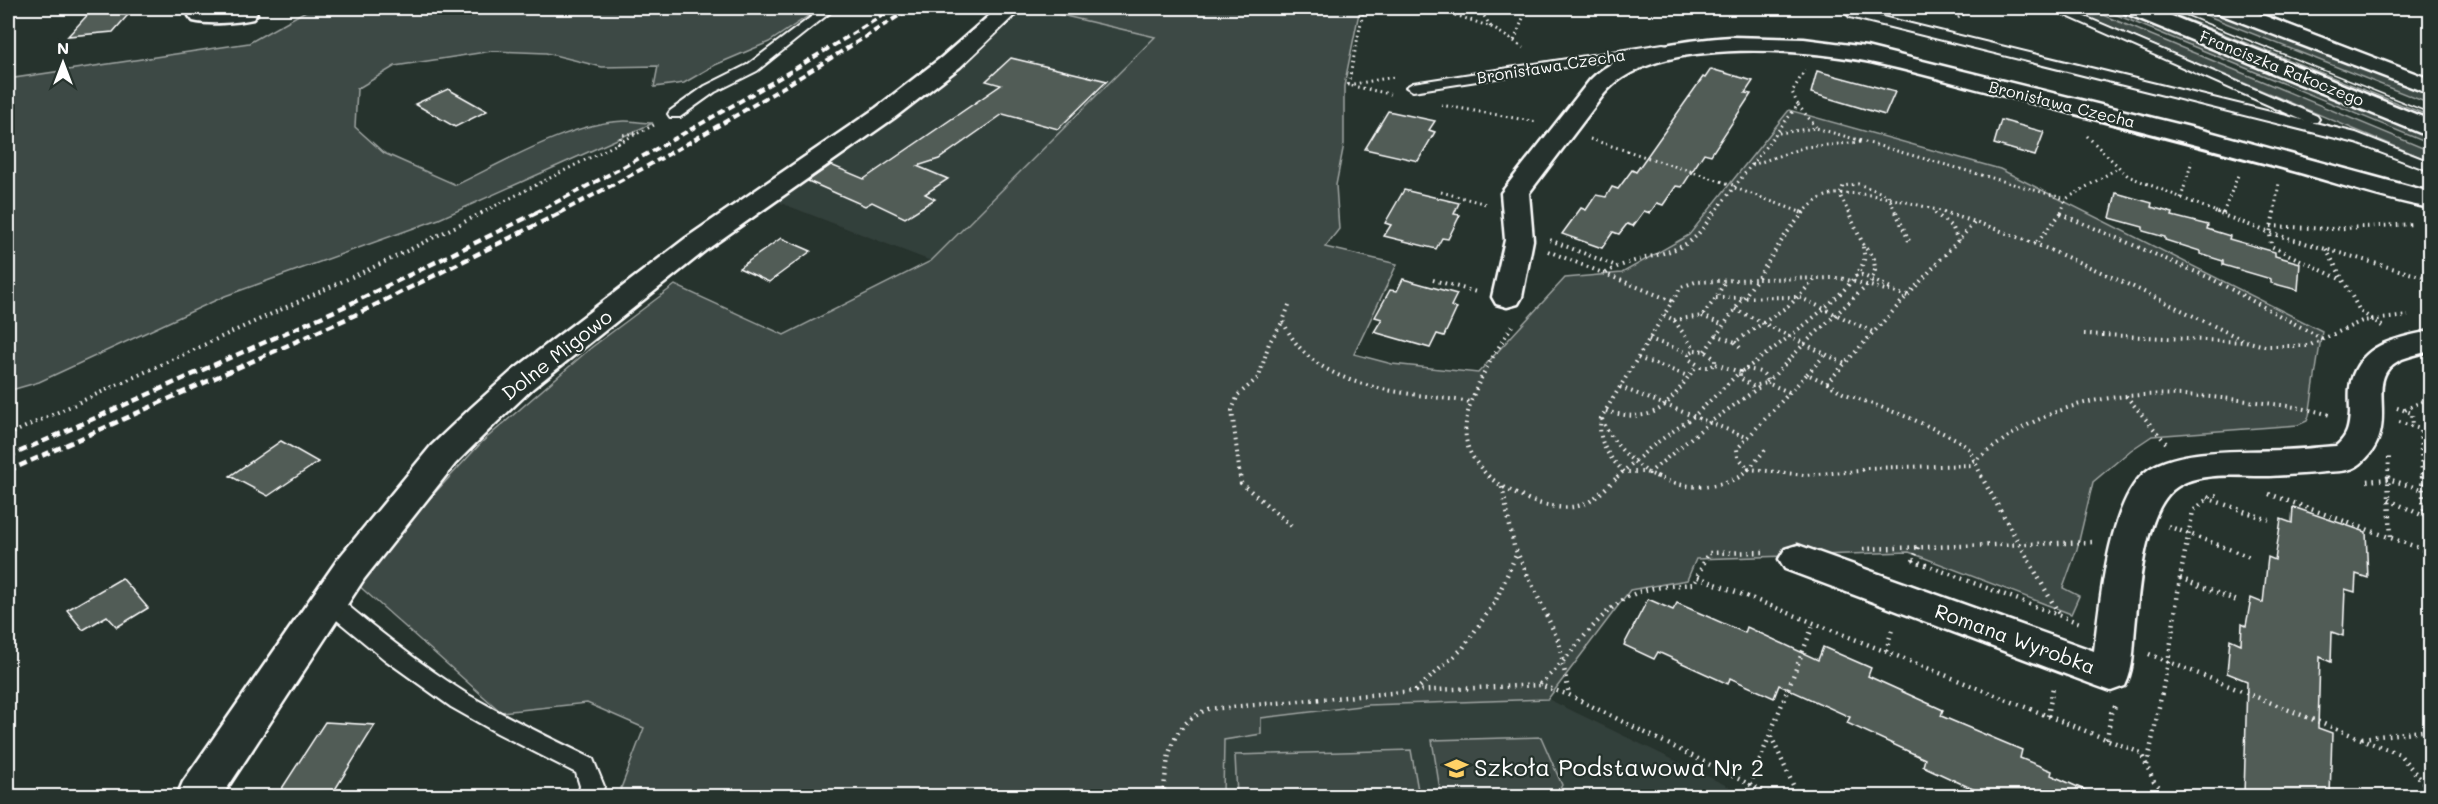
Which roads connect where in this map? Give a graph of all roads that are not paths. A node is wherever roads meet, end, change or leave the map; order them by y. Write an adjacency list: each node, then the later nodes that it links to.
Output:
1 (202, 8): 8 (street)
2 (830, 8): 12 (lane)
3 (1011, 8): 20 (street, Dolne Migowo)
4 (1847, 8): 14 (lane)
5 (2055, 8): 14 (lane)
6 (2133, 8): 13 (street, Franciszka Rakoczego)
7 (2225, 8): 11 (street, Franciszka Rakoczego)
8 (245, 14)
9 (1689, 49): 10 (lane, Bronisława Czecha); 16 (street, Bronisława Czecha); 17 (street, Bronisława Czecha)
10 (1413, 87)
11 (2430, 87)
12 (679, 111)
13 (2430, 129)
14 (2361, 140): 15 (lane)
15 (2430, 167)
16 (2430, 200)
17 (1507, 297)
18 (2425, 328): 19 (street, Romana Wyrobka)
19 (1788, 555)
20 (328, 601): 21 (street, Dolne Migowo); 22 (lane)
21 (198, 796)
22 (590, 796)

